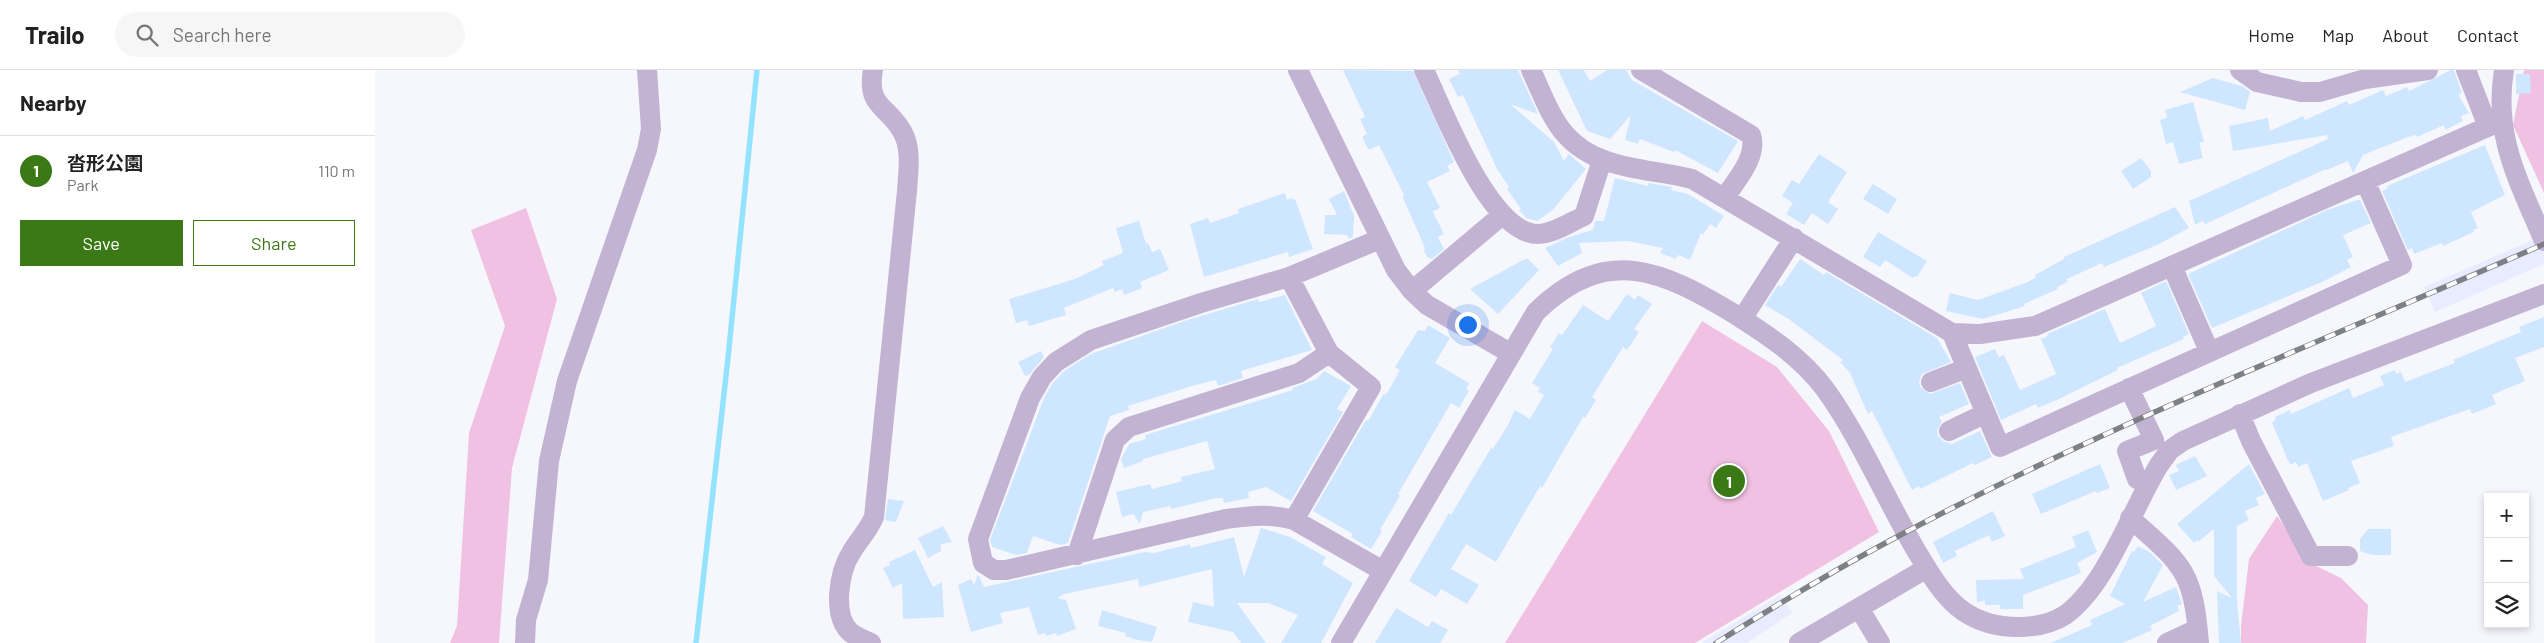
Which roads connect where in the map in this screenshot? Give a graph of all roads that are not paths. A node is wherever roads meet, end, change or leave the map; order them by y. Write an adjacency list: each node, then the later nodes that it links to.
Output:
1 (647, 70): 43 (street)
2 (873, 70): 44 (street)
3 (1298, 70): 17 (street)
4 (1424, 70): 15 (street)
5 (1531, 70): 12 (street)
6 (1641, 70): 14 (street)
7 (2240, 70): 8 (street)
8 (2428, 70)
9 (2466, 70): 11 (street)
10 (2504, 70): 11 (street)
11 (2495, 124): 13 (street); 18 (street)
12 (1602, 160): 14 (street); 15 (street)
13 (2365, 181): 19 (street); 25 (street)
14 (1726, 196): 16 (street)
15 (1501, 216): 21 (street)
16 (1794, 238): 23 (street); 24 (street)
17 (1380, 239): 20 (street); 21 (street)
18 (2544, 241)
19 (2172, 266): 24 (street); 25 (street)
20 (1289, 277): 26 (street); 37 (street)
21 (1412, 291): 27 (street)
22 (2544, 294): 32 (street)
23 (1742, 319): 27 (street); 39 (street)
24 (1953, 333): 28 (street)
25 (2209, 351): 30 (street)
26 (1329, 354): 36 (street); 37 (street)
27 (1510, 354): 40 (street)
28 (1967, 368): 29 (street); 31 (street)
29 (1931, 382)
30 (2129, 388): 31 (street); 34 (street)
31 (1986, 413): 33 (street)
32 (2241, 414): 34 (street); 38 (street)
33 (1949, 431)
34 (2148, 483): 35 (street)
35 (2130, 518): 39 (street); 42 (street)
36 (1294, 520): 37 (street); 40 (street)
37 (1077, 554)
38 (2348, 556)
39 (1927, 568): 41 (street)
40 (1383, 571): 45 (street)
41 (1859, 608): 46 (street); 47 (street)
42 (2198, 636): 48 (street)
43 (525, 643)
44 (871, 643)
45 (1341, 643)
46 (1799, 643)
47 (1880, 643)
48 (2167, 643)

